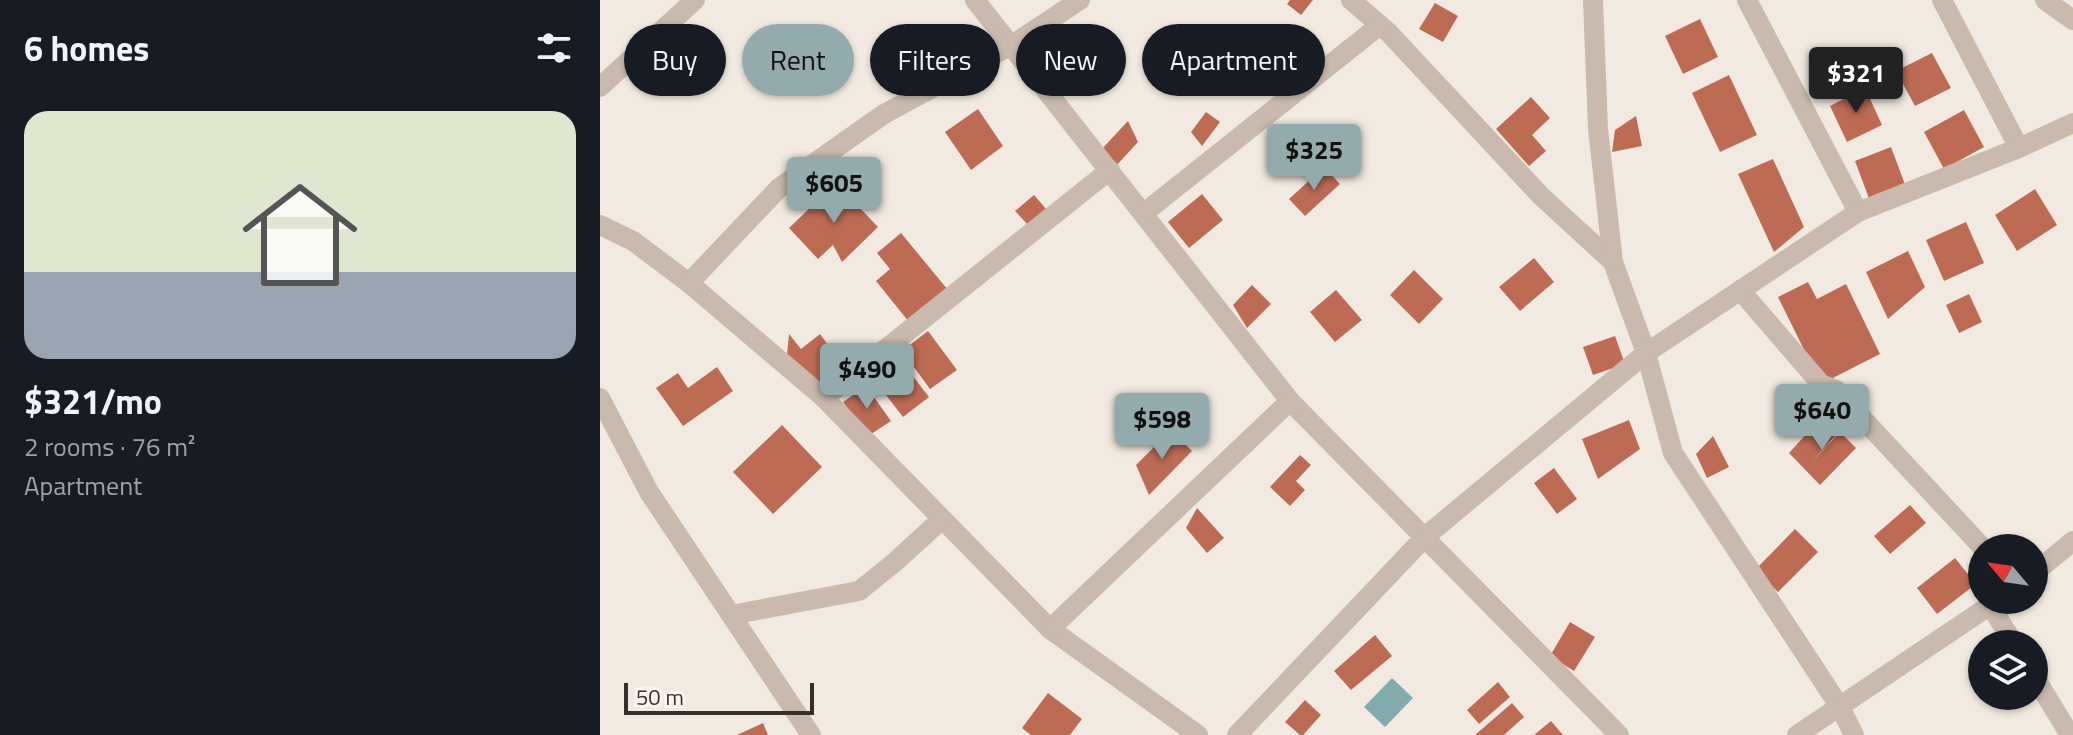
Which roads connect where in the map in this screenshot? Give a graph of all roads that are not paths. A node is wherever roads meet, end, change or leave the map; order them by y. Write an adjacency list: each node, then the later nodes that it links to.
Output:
1 (695, 0): 12 (street)
2 (975, 0): 11 (street)
3 (1080, 0): 11 (street)
4 (1351, 0): 10 (street)
5 (1593, 0): 19 (street)
6 (1747, 0): 16 (street)
7 (1942, 0): 14 (street)
8 (2045, 0): 9 (street)
9 (2073, 20)
10 (1380, 25): 17 (street); 19 (street)
11 (1012, 45): 15 (street); 20 (street)
12 (600, 87)
13 (2073, 123): 14 (street)
14 (2019, 148): 16 (street)
15 (1110, 170): 17 (street); 24 (street)
16 (1858, 212): 21 (street)
17 (1144, 213): 25 (street)
18 (600, 225): 20 (street)
19 (1613, 262): 22 (street)
20 (689, 283): 24 (street)
21 (1740, 290): 22 (street); 27 (street)
22 (1646, 353): 28 (street); 35 (street)
23 (600, 398): 32 (street)
24 (824, 398): 26 (street)
25 (1290, 401): 28 (street); 33 (street)
26 (942, 519): 32 (street); 33 (street)
27 (1970, 534)
28 (1426, 536): 38 (street); 39 (street)
29 (2073, 541): 30 (street)
30 (2048, 562)
31 (1978, 614): 35 (street)
32 (731, 615): 36 (street)
33 (1050, 629): 37 (street)
34 (2048, 699): 42 (street)
35 (1840, 707): 40 (street); 41 (street)
36 (811, 735)
37 (1198, 735)
38 (1237, 735)
39 (1619, 735)
40 (1797, 735)
41 (1854, 735)
42 (2070, 735)

